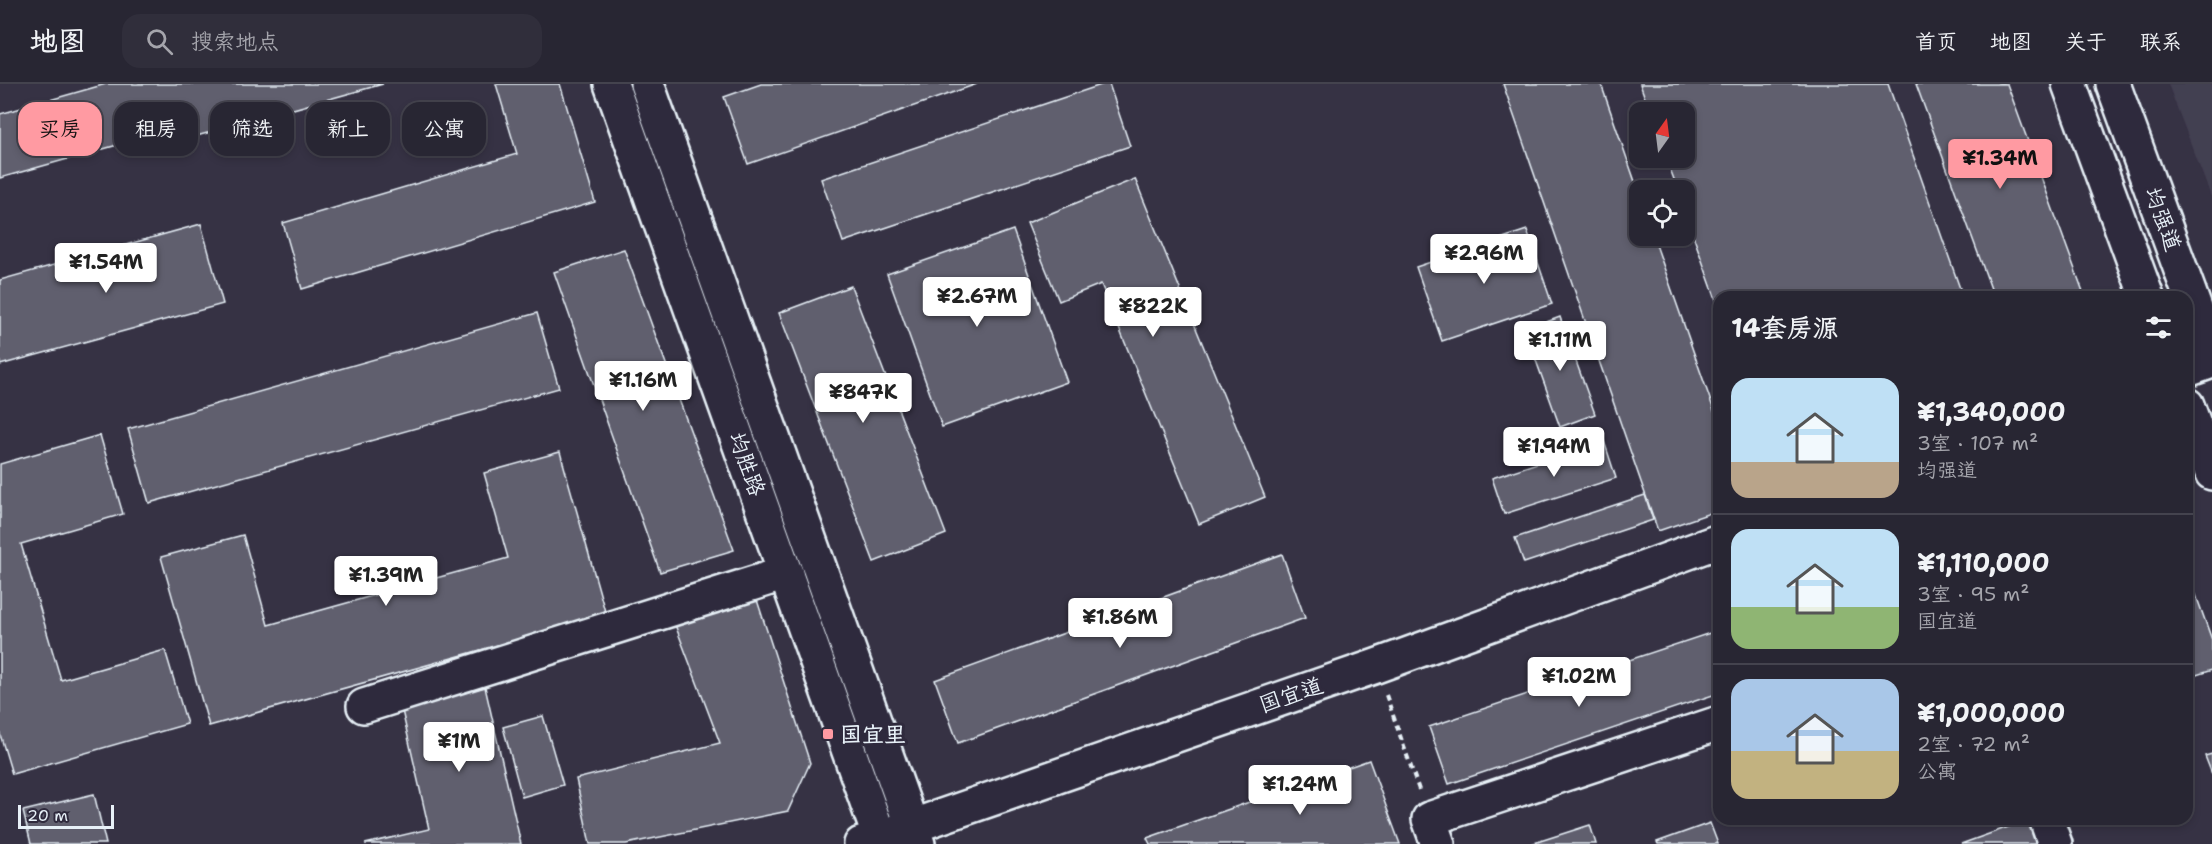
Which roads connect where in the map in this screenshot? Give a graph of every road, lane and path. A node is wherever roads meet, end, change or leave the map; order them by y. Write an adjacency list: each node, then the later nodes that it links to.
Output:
1 (611, 84): 14 (street, 均胜路)
2 (647, 84): 20 (street, 均胜路)
3 (2069, 84): 5 (street, 均强道)
4 (2113, 84): 6 (street, 均强道)
5 (2145, 291)
6 (2189, 291)
7 (2193, 303): 8 (street, 均强道)
8 (2212, 355)
9 (2212, 361): 10 (street)
10 (2193, 368)
11 (2193, 421): 12 (street)
12 (2212, 473)
13 (1713, 543): 15 (street, 国宜道)
14 (786, 573): 16 (street); 21 (street, 均胜路)
15 (1376, 666): 19 (path); 20 (street, 国宜道)
16 (364, 706)
17 (1713, 725): 19 (street)
18 (2048, 825): 22 (street)
19 (1434, 831)
20 (914, 836): 21 (street, 国宜道)
21 (875, 842)
22 (2055, 844)

